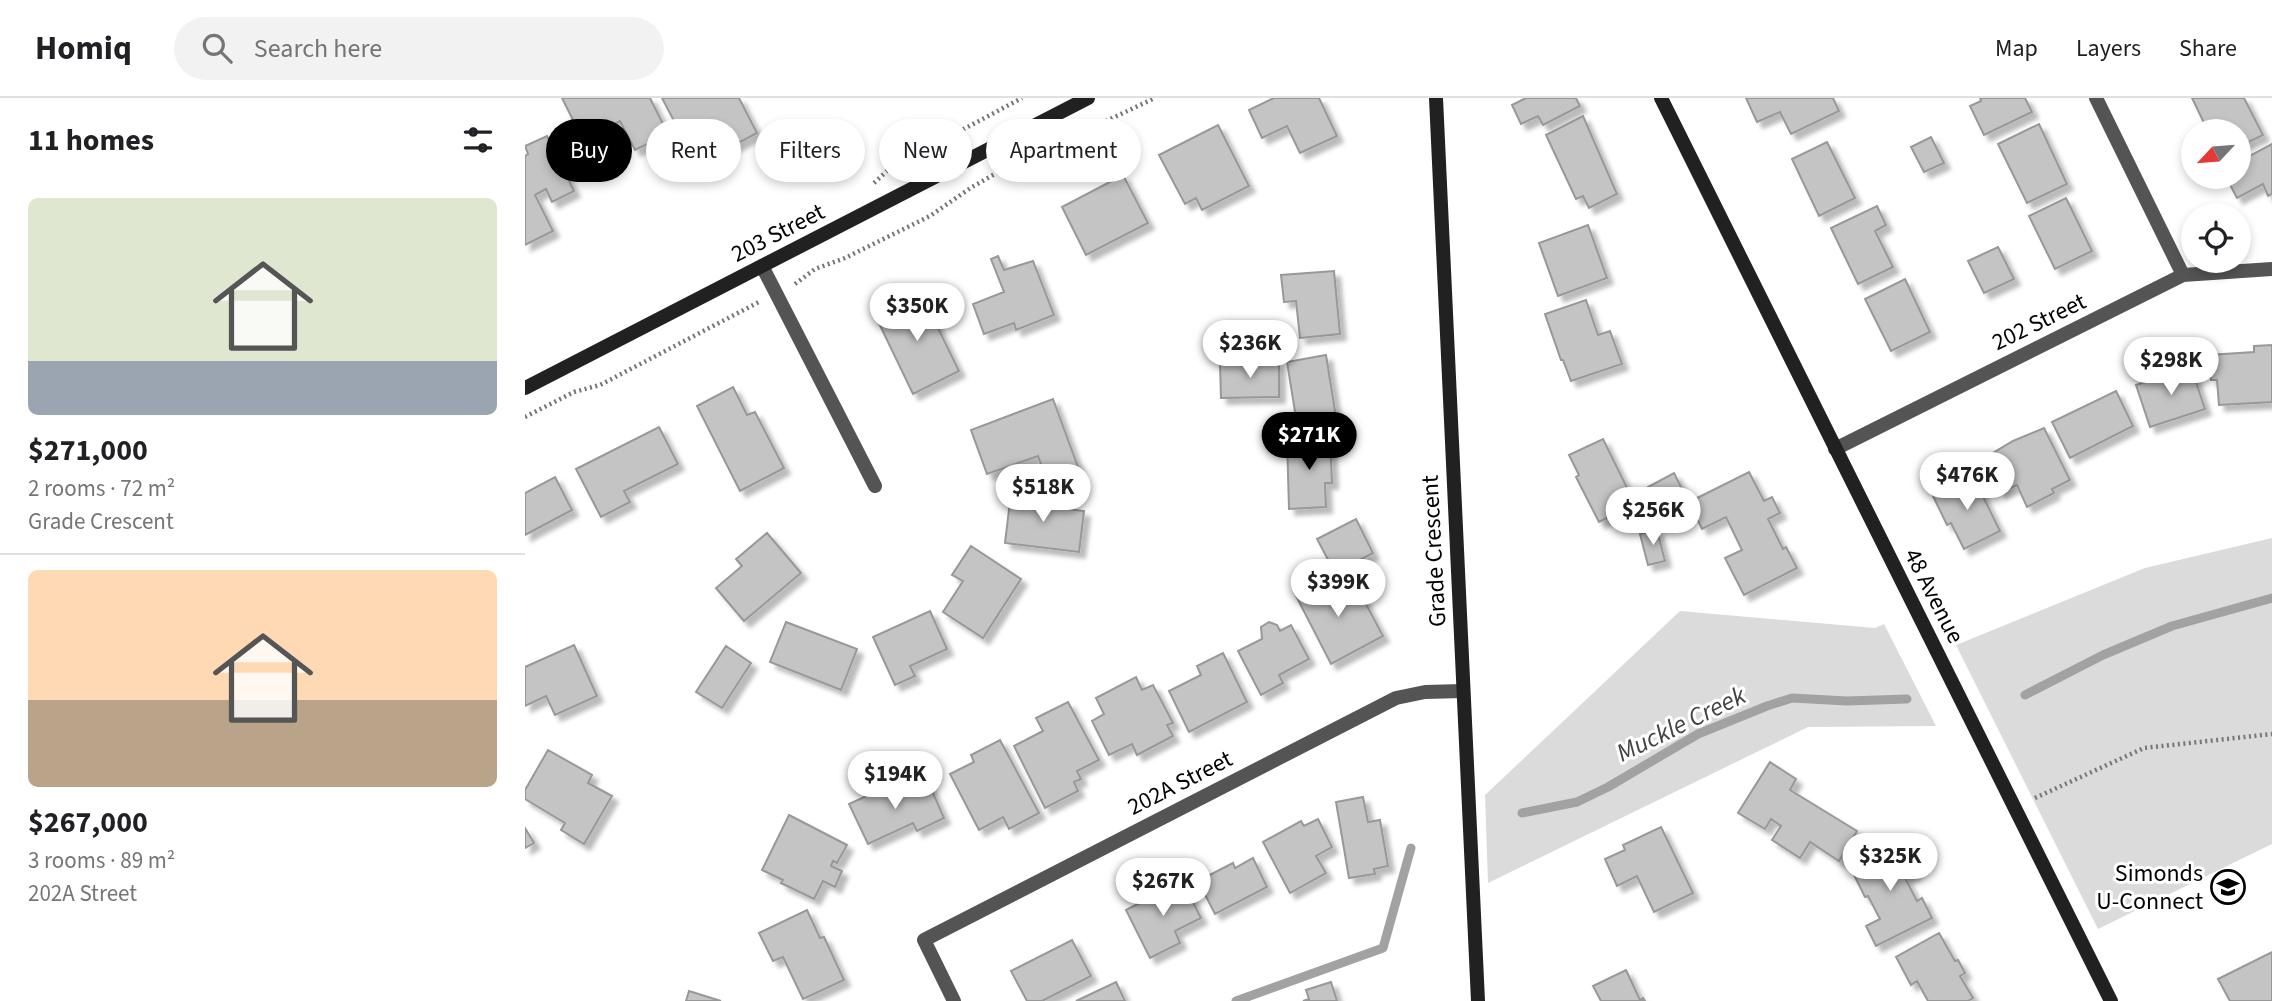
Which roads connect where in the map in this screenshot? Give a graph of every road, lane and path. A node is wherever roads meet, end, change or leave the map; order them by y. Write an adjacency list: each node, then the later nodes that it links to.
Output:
1 (1022, 98): 7 (path)
2 (1088, 98): 8 (street, 203 Street)
3 (1155, 98): 11 (path)
4 (1436, 98): 17 (street, Grade Crescent)
5 (1661, 98): 15 (street, 48 Avenue)
6 (2096, 98): 10 (street)
7 (869, 188)
8 (762, 266): 13 (street, 203 Street); 16 (street)
9 (2272, 269): 10 (street, 202 Street)
10 (2183, 275): 15 (street, 202 Street)
11 (796, 283)
12 (755, 304): 14 (path)
13 (525, 388)
14 (525, 417)
15 (1835, 449): 22 (street, 48 Avenue)
16 (875, 486)
17 (1463, 691): 20 (street, 202A Street); 21 (street, Grade Crescent)
18 (2272, 734): 19 (path)
19 (2035, 797)
20 (954, 1001)
21 (1478, 1001)
22 (2111, 1001)

